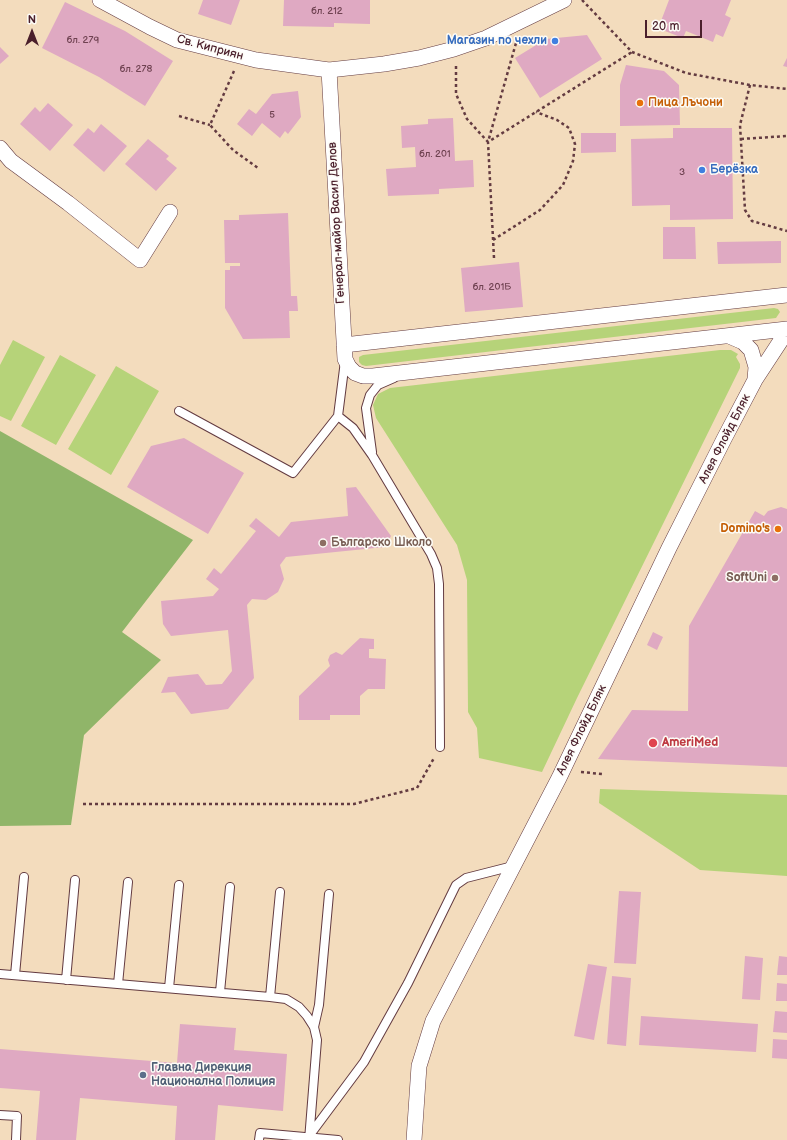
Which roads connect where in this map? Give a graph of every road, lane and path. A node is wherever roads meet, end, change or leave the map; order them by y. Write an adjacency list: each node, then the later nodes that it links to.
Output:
1 (100, 0): 7 (street, Св. Киприян)
2 (564, 0): 4 (street, Св. Киприян)
3 (582, 0): 6 (path)
4 (522, 21): 5 (street, Св. Киприян); 16 (path)
5 (454, 49): 8 (street, Св. Киприян); 16 (path)
6 (632, 52): 9 (path); 11 (path)
7 (240, 57): 8 (street, Св. Киприян); 13 (path)
8 (329, 70): 26 (street, Генерал-майор Васил Делов)
9 (750, 86): 10 (path); 15 (path)
10 (787, 89)
11 (536, 112): 16 (path); 21 (path)
12 (179, 116): 13 (path)
13 (210, 125): 18 (path)
14 (787, 136): 15 (path)
15 (741, 139): 20 (path)
16 (488, 142): 21 (path)
17 (0, 148): 19 (street)
18 (258, 168)
19 (170, 212)
20 (787, 231)
21 (493, 241): 22 (path)
22 (494, 258)
23 (783, 298): 26 (street)
24 (787, 330): 25 (street); 28 (street, Алея Флойд Бляк)
25 (729, 336): 27 (street); 28 (street)
26 (344, 352): 27 (street); 30 (lane)
27 (404, 373): 31 (lane)
28 (755, 380): 34 (street, Алея Флойд Бляк)
29 (179, 410): 30 (lane)
30 (338, 416): 31 (lane)
31 (372, 455): 32 (lane)
32 (440, 747): 33 (path)
33 (83, 804)
34 (514, 866): 51 (lane); 55 (street, Алея Флойд Бляк)
35 (24, 877): 43 (lane)
36 (75, 880): 44 (lane)
37 (128, 882): 45 (lane)
38 (179, 885): 46 (lane)
39 (230, 887): 47 (lane)
40 (280, 892): 48 (lane)
41 (329, 894): 49 (lane)
42 (0, 974): 43 (lane)
43 (15, 976): 44 (lane)
44 (66, 980): 45 (lane)
45 (118, 984): 46 (lane)
46 (169, 988): 47 (lane)
47 (220, 992): 48 (lane)
48 (270, 996): 49 (lane)
49 (314, 1027): 51 (lane)
50 (0, 1114): 52 (lane)
51 (309, 1138): 53 (lane); 54 (lane)
52 (16, 1140)
53 (259, 1140)
54 (338, 1140)
55 (414, 1140)

